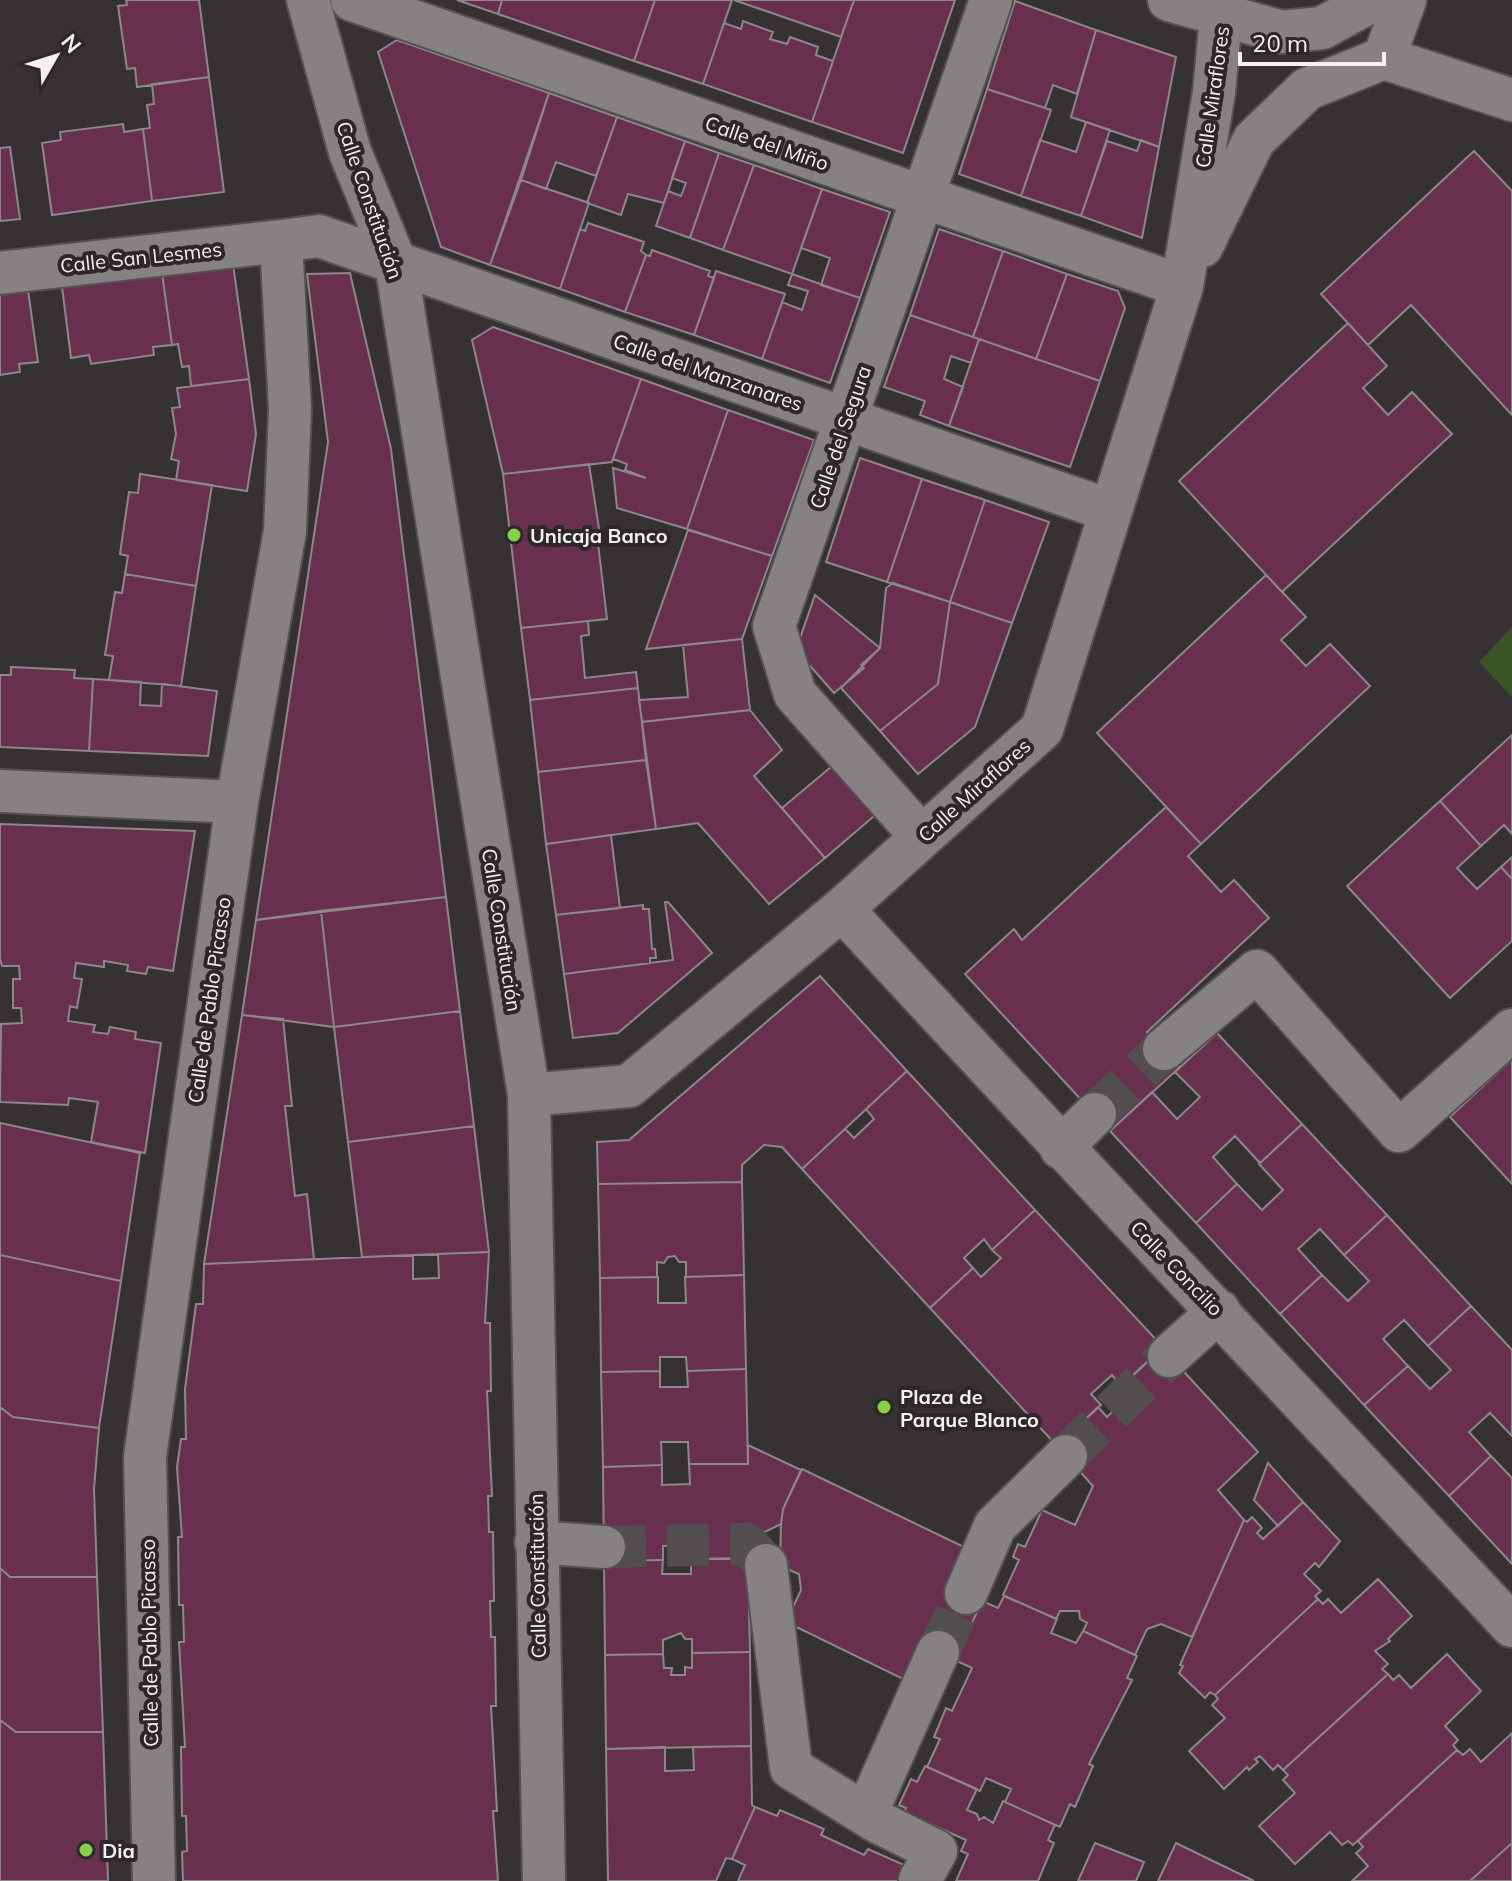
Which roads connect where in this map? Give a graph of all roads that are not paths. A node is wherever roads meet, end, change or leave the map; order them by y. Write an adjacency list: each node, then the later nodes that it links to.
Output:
1 (308, 0): 13 (street, Calle Constitución)
2 (352, 0): 11 (street, Calle del Miño)
3 (991, 0): 11 (street, Calle del Segura)
4 (1169, 0): 8 (street)
5 (1373, 0): 8 (street, Calle Miraflores)
6 (1382, 0): 9 (street)
7 (1405, 0): 9 (street)
8 (1221, 17): 15 (street, Calle Miraflores)
9 (1384, 58): 10 (street); 15 (street, Calle Miraflores)
10 (1512, 100)
11 (923, 196): 15 (street, Calle del Miño); 16 (street, Calle del Segura)
12 (281, 241): 13 (street); 14 (street, Calle San Lesmes); 19 (street, Calle de Pablo Picasso)
13 (396, 264): 16 (street, Calle del Manzanares); 24 (street, Calle Constitución)
14 (0, 273)
15 (1182, 286): 17 (street, Calle Miraflores)
16 (846, 419): 17 (street, Calle del Manzanares); 20 (street, Calle del Segura)
17 (1111, 511): 20 (street, Calle Miraflores)
18 (0, 791): 19 (street)
19 (237, 802): 38 (street, Calle de Pablo Picasso)
20 (922, 837): 21 (street, Calle Miraflores)
21 (842, 909): 24 (street, Calle Miraflores); 26 (street, Calle Concilio)
22 (1512, 1030): 23 (street)
23 (1164, 1049)
24 (529, 1095): 30 (street, Calle Constitución)
25 (1095, 1114): 26 (street)
26 (1061, 1148): 27 (street, Calle Concilio)
27 (1219, 1311): 28 (street); 34 (street, Calle Concilio)
28 (1169, 1356)
29 (1066, 1456): 33 (street)
30 (536, 1542): 31 (street); 39 (street, Calle Constitución)
31 (604, 1547)
32 (766, 1565): 36 (street)
33 (966, 1593)
34 (1512, 1626)
35 (938, 1652): 36 (street)
36 (866, 1814): 37 (street)
37 (920, 1880)
38 (154, 1881)
39 (544, 1881)

